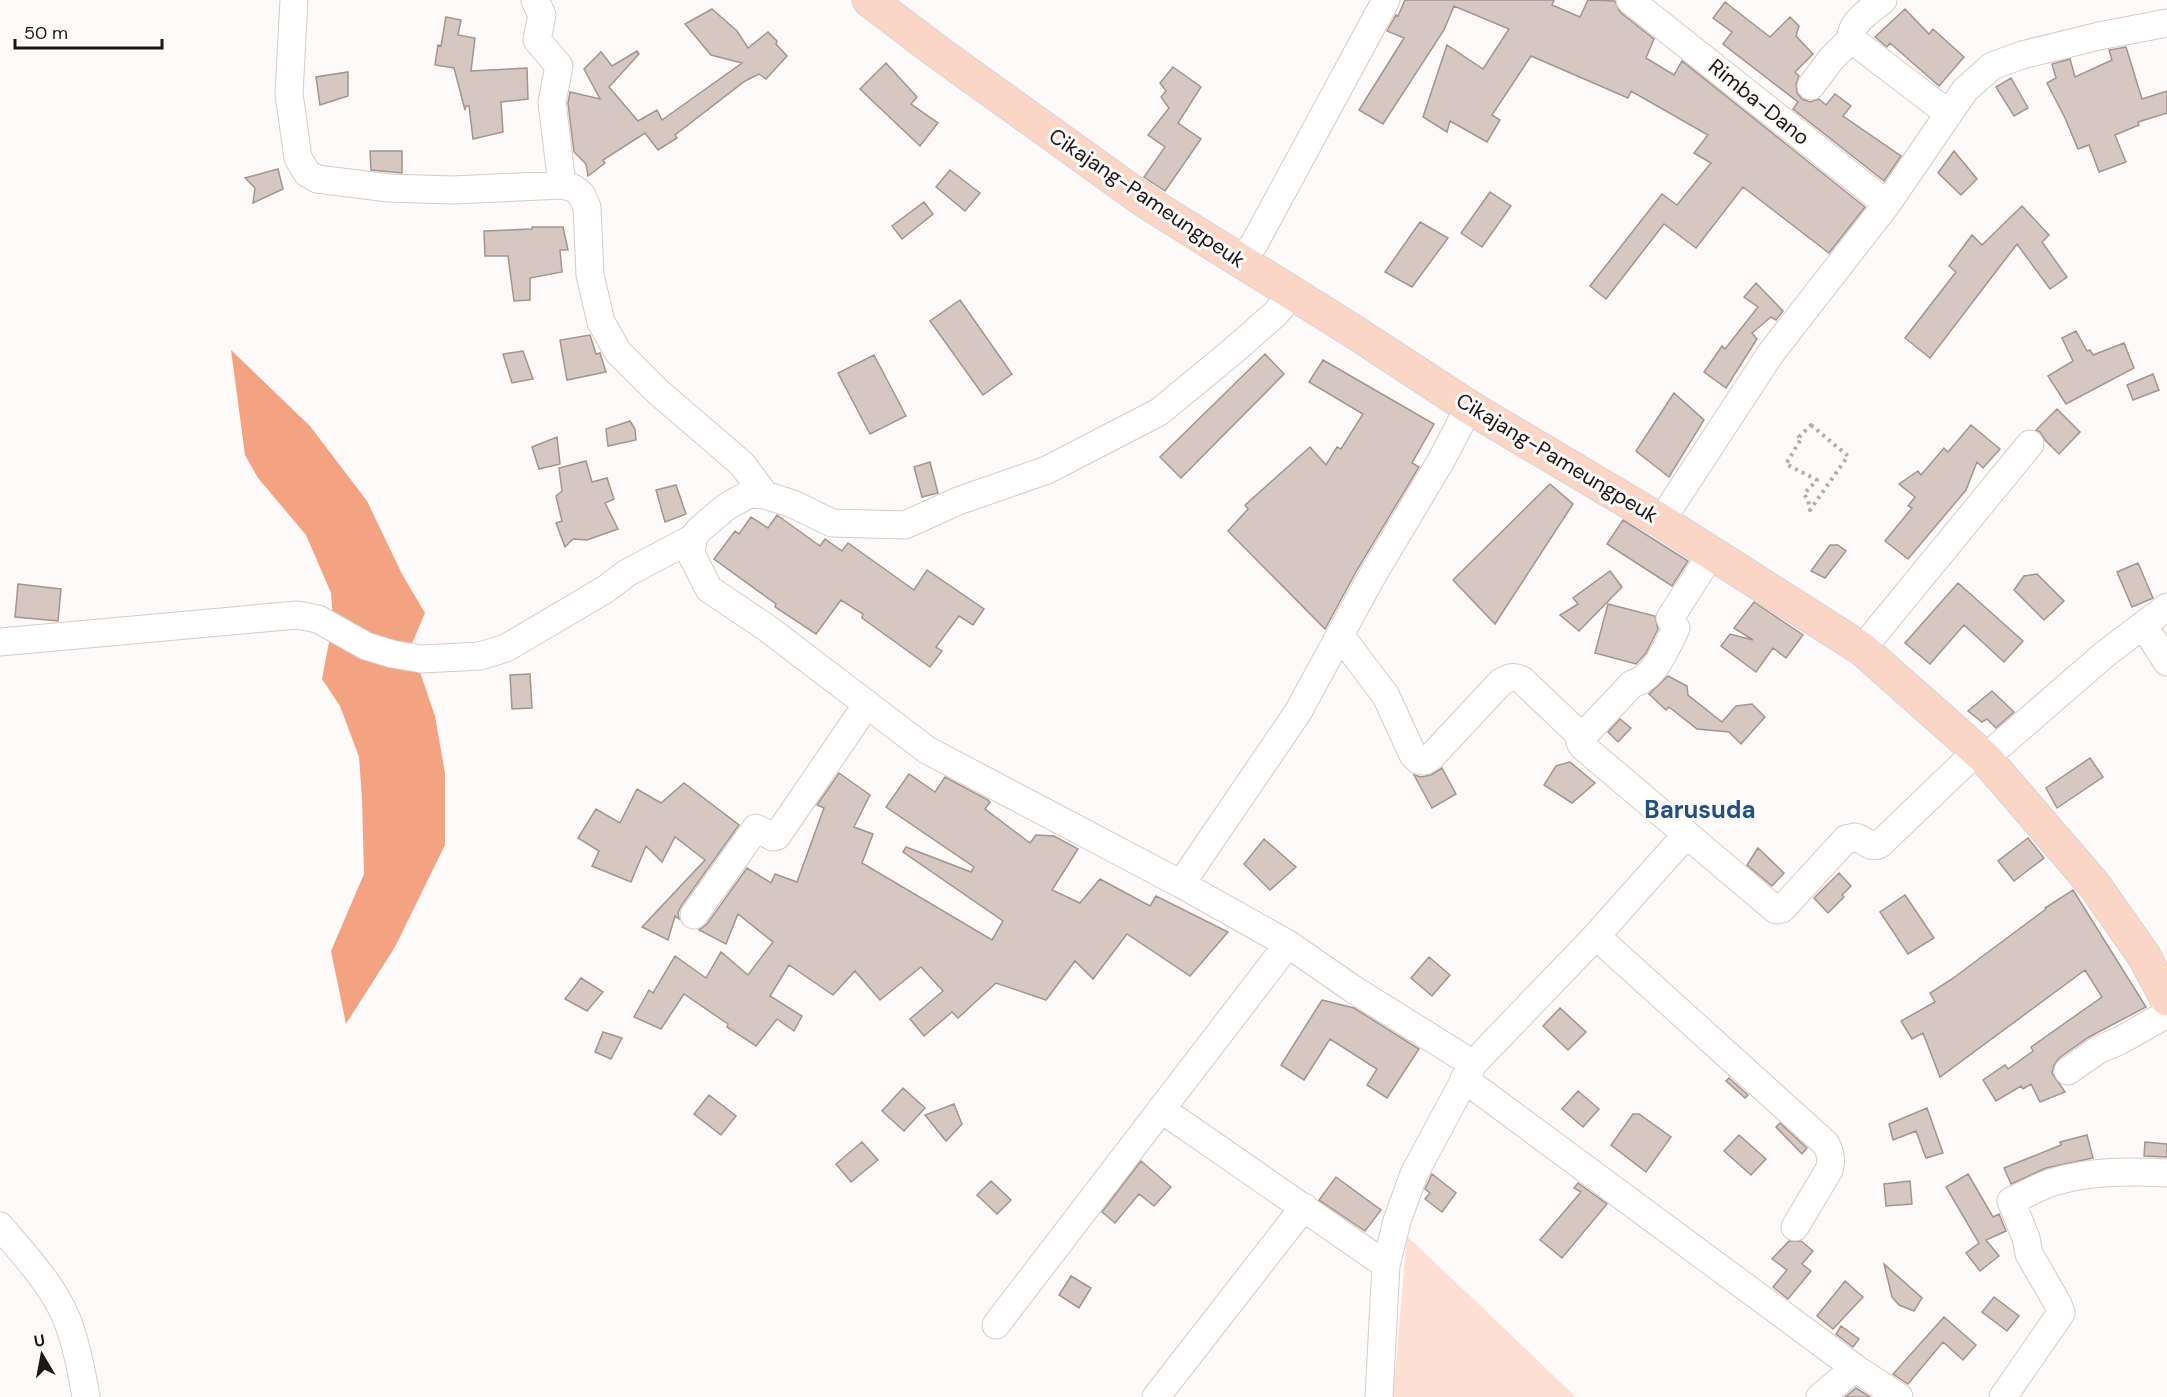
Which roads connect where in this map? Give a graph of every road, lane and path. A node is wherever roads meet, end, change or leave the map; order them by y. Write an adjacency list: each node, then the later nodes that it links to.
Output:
1 (294, 0): 11 (street)
2 (535, 0): 11 (street)
3 (869, 0): 13 (main road, Cikajang-Pameungpeuk)
4 (1386, 0): 13 (street)
5 (1630, 0): 12 (street, Rimba-Dano)
6 (1883, 0): 8 (street)
7 (2167, 23): 10 (street)
8 (1851, 39): 9 (street); 10 (street)
9 (1811, 86)
10 (1949, 114): 12 (street)
11 (562, 185): 17 (street)
12 (1887, 204): 19 (street)
13 (1240, 261): 14 (main road, Cikajang-Pameungpeuk)
14 (1293, 294): 15 (main road, Cikajang-Pameungpeuk); 17 (street)
15 (1469, 406): 19 (main road, Cikajang-Pameungpeuk); 24 (street)
16 (2030, 444): 26 (street)
17 (765, 495): 20 (street)
18 (1810, 510): 18 (path)
19 (1661, 521): 21 (main road, Cikajang-Pameungpeuk)
20 (693, 538): 25 (street); 28 (street)
21 (1712, 553): 26 (main road, Cikajang-Pameungpeuk); 29 (street)
22 (2167, 607): 23 (street)
23 (2143, 625): 27 (street); 30 (street)
24 (1340, 635): 29 (street); 32 (street)
25 (0, 642)
26 (1862, 649): 30 (main road, Cikajang-Pameungpeuk)
27 (2167, 662)
28 (867, 704): 32 (street); 33 (street)
29 (1582, 737): 31 (street)
30 (1981, 754): 31 (street); 36 (main road, Cikajang-Pameungpeuk)
31 (1686, 835): 34 (street)
32 (1180, 884): 35 (street)
33 (694, 915)
34 (1596, 936): 38 (street); 43 (street)
35 (1288, 944): 38 (street); 39 (street)
36 (2165, 994): 37 (street)
37 (2068, 1071)
38 (1468, 1072): 44 (street); 46 (street)
39 (1161, 1109): 41 (street); 45 (street)
40 (2167, 1173): 52 (street)
41 (1304, 1207): 44 (street); 48 (street)
42 (0, 1226): 47 (street)
43 (1795, 1227)
44 (1386, 1265): 49 (street)
45 (996, 1324)
46 (1855, 1368): 50 (street); 51 (street)
47 (87, 1397)
48 (1156, 1397)
49 (1379, 1397)
50 (1820, 1397)
51 (1899, 1397)
52 (2003, 1397)

